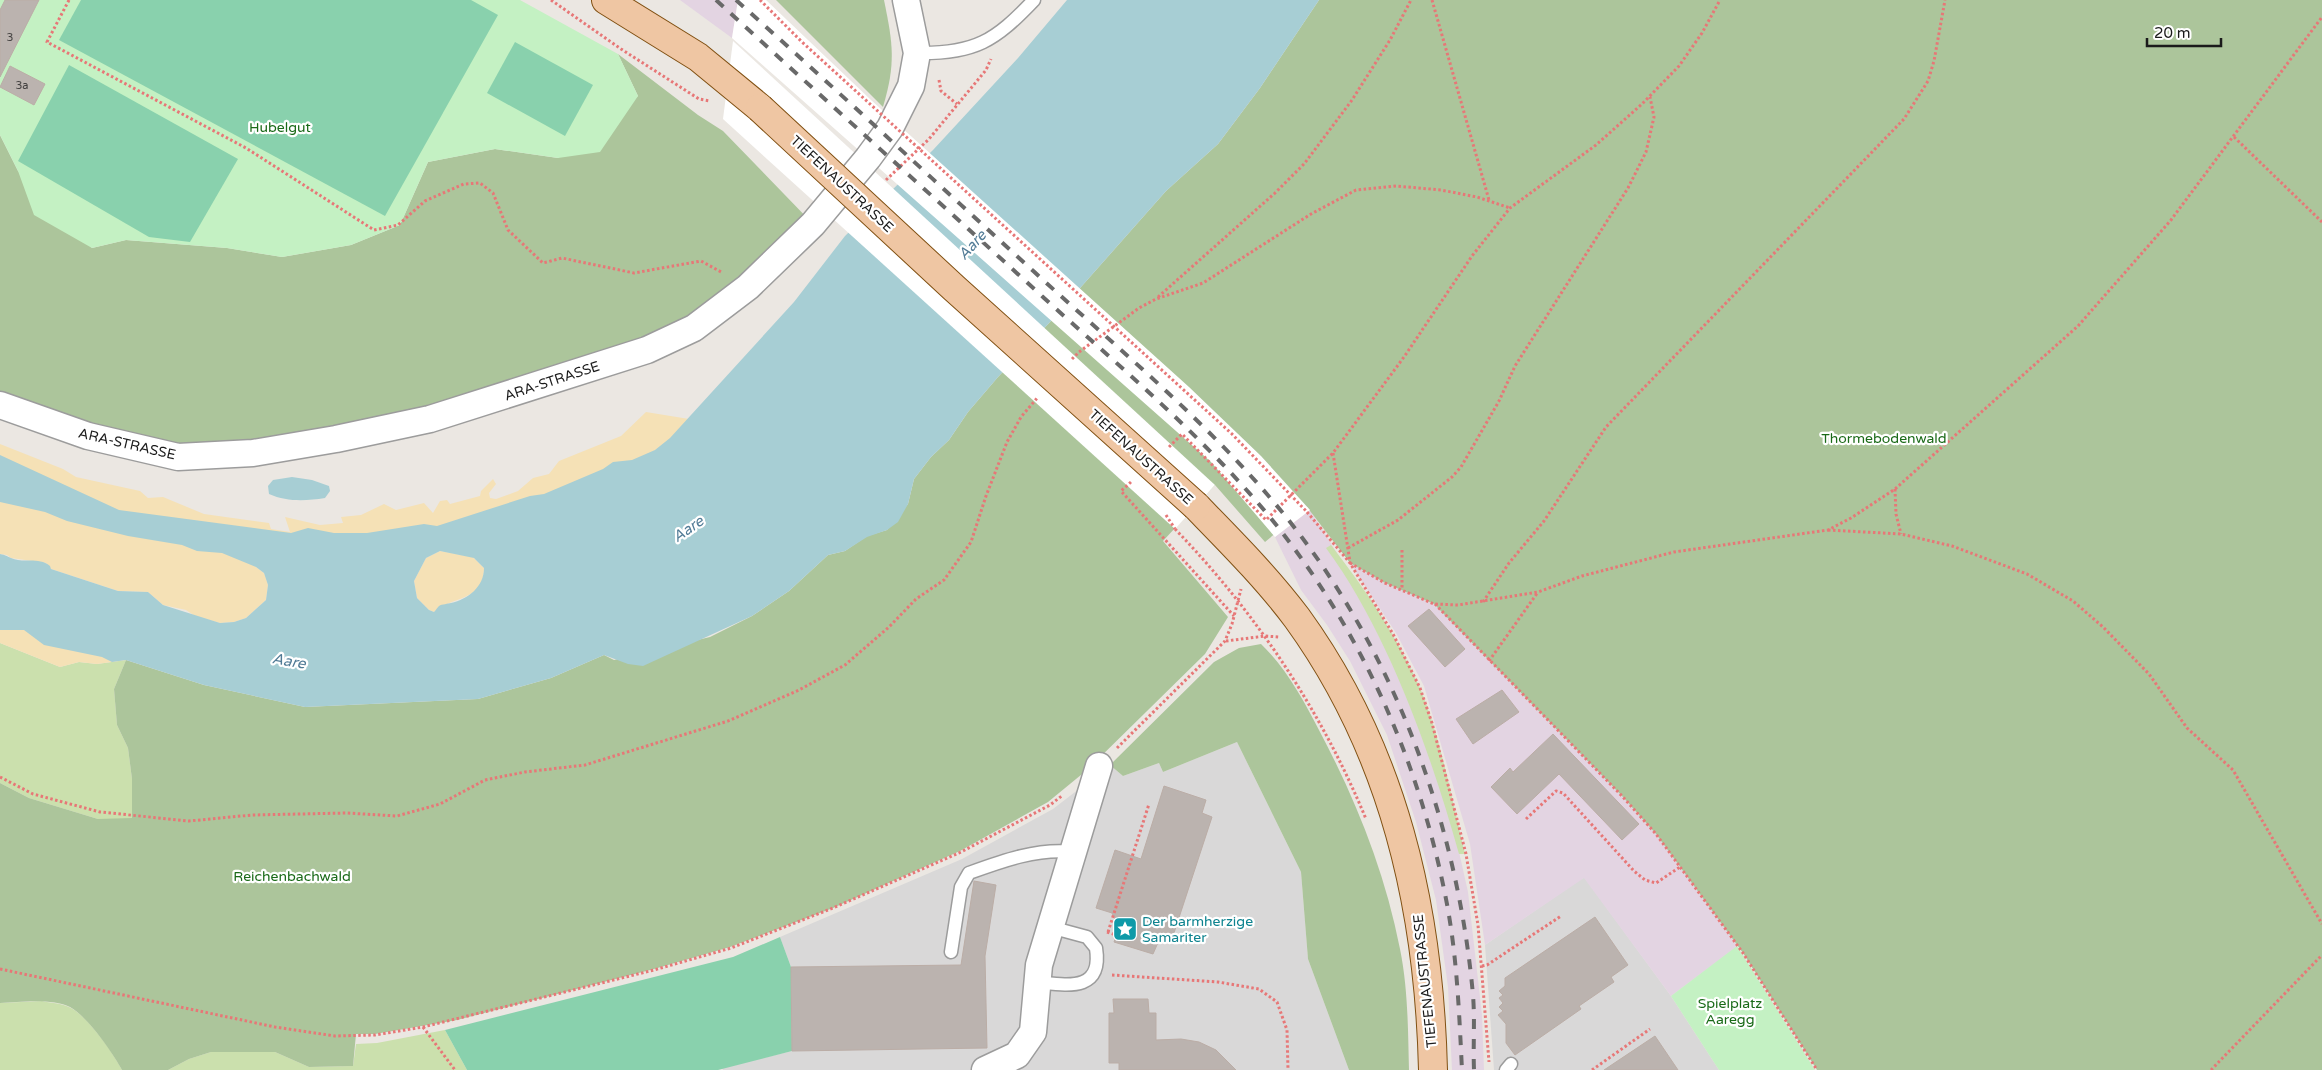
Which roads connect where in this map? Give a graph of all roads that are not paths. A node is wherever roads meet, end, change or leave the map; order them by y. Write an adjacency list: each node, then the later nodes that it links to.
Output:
1 (606, 0): 4 (main road, TIEFENAUSTRASSE)
2 (906, 0): 5 (street, ARA-STRASSE)
3 (1034, 0): 5 (lane)
4 (638, 11): 13 (main road, TIEFENAUSTRASSE, bridge)
5 (917, 53): 6 (street, ARA-STRASSE)
6 (0, 406)
7 (1099, 766): 8 (street)
8 (1073, 852): 9 (street); 10 (lane)
9 (1050, 926): 11 (street); 11 (lane)
10 (951, 952)
11 (1037, 982): 12 (street)
12 (985, 1070)
13 (1433, 1070)

